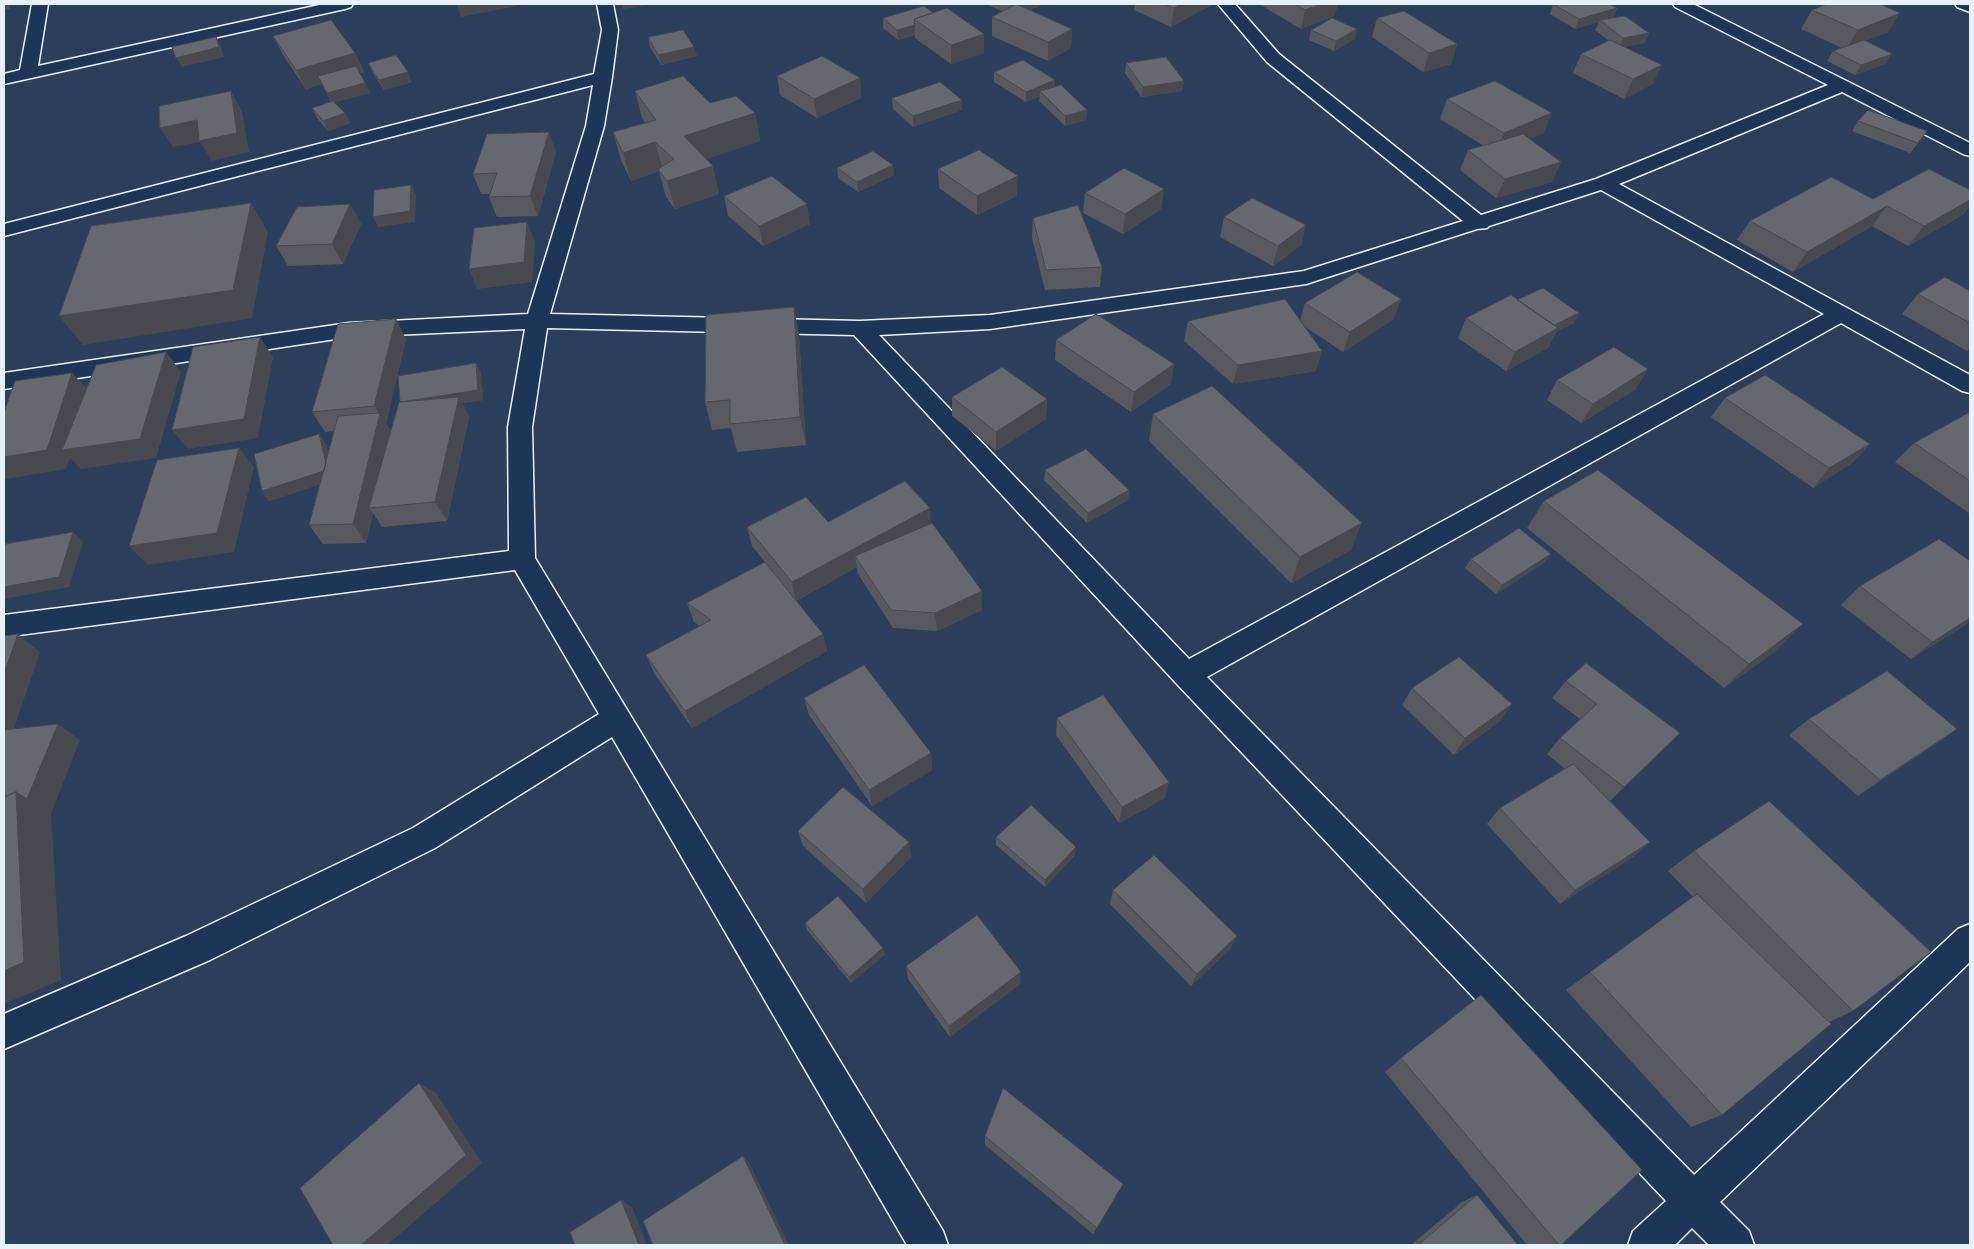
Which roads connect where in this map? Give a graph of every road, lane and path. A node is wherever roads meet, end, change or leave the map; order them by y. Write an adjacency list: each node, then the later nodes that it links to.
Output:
1 (40, 4): 8 (street)
2 (346, 4): 8 (street)
3 (604, 4): 9 (street)
4 (1226, 4): 14 (street)
5 (1681, 4): 11 (street)
6 (1963, 4): 7 (street)
7 (1970, 7)
8 (28, 73): 10 (street)
9 (602, 77): 15 (street); 17 (street)
10 (4, 79)
11 (1841, 86): 12 (street); 13 (street)
12 (1970, 150)
13 (1603, 183): 14 (street); 16 (street)
14 (1480, 224): 18 (street)
15 (4, 230)
16 (1841, 314): 20 (street); 23 (street)
17 (537, 321): 18 (street); 19 (street); 21 (street)
18 (860, 328): 23 (street)
19 (4, 381)
20 (1970, 385)
21 (522, 559): 22 (street); 24 (street)
22 (4, 626)
23 (1186, 675): 27 (street)
24 (616, 719): 26 (street); 28 (street)
25 (1970, 940): 27 (street)
26 (4, 1032)
27 (1693, 1202): 29 (street); 30 (street)
28 (929, 1245)
29 (1647, 1245)
30 (1735, 1245)

